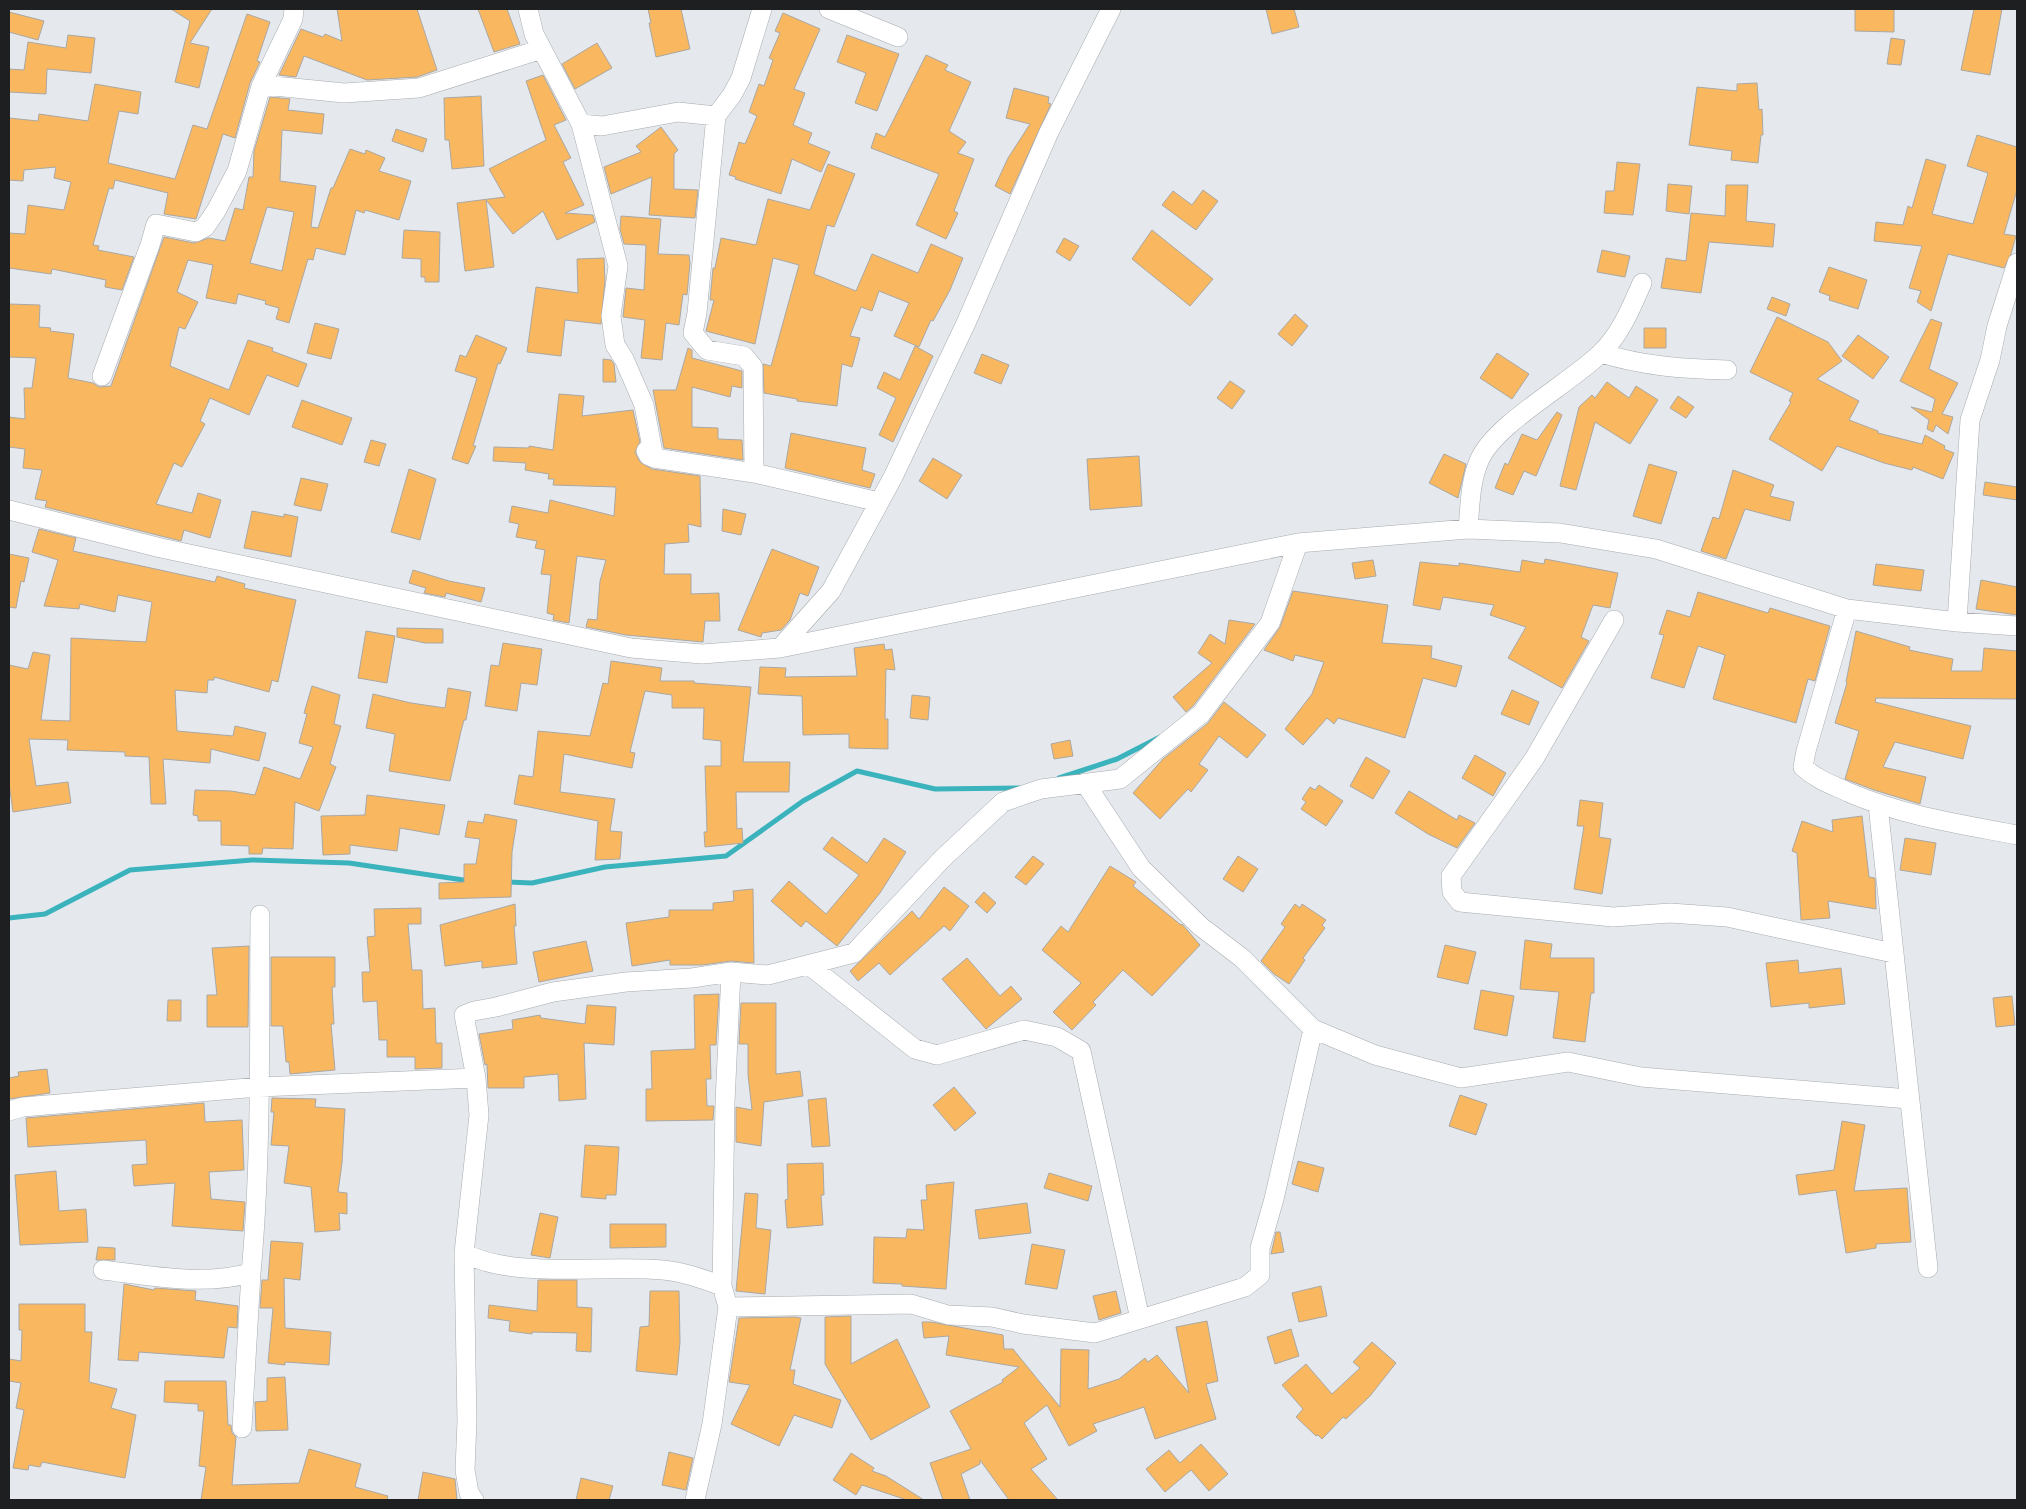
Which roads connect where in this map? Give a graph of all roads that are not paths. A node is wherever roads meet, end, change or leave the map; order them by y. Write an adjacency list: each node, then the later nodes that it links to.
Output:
1 (294, 9): 8 (street)
2 (528, 9): 7 (street)
3 (762, 9): 9 (street)
4 (829, 9): 6 (street)
5 (1111, 9): 17 (street)
6 (898, 37)
7 (542, 49): 8 (street); 10 (street)
8 (264, 85): 15 (street)
9 (716, 116): 10 (street); 16 (street)
10 (581, 124): 16 (street)
11 (2017, 263): 23 (street)
12 (1642, 283): 13 (street)
13 (1601, 353): 14 (street); 19 (street)
14 (1727, 370)
15 (102, 376)
16 (754, 473): 17 (street)
17 (879, 502): 25 (street)
18 (9, 510): 25 (street)
19 (1468, 529): 20 (street); 21 (street)
20 (1298, 543): 25 (street); 26 (street)
21 (1847, 609): 23 (street); 27 (street)
22 (1614, 620): 30 (street)
23 (1957, 622): 24 (street)
24 (2017, 626)
25 (780, 648)
26 (1086, 783): 31 (street); 33 (street)
27 (1878, 804): 28 (street); 30 (street)
28 (2017, 835)
29 (260, 915): 35 (street)
30 (1893, 953): 36 (street)
31 (809, 965): 32 (street); 44 (street)
32 (731, 972): 34 (street); 42 (street)
33 (1313, 1029): 36 (street); 44 (street)
34 (476, 1078): 35 (street); 38 (street)
35 (259, 1087): 37 (street); 41 (street)
36 (1909, 1099): 39 (street)
37 (9, 1111)
38 (464, 1253): 42 (street); 46 (street)
39 (1928, 1268)
40 (103, 1270): 41 (street)
41 (251, 1273): 45 (street)
42 (722, 1286): 43 (street)
43 (728, 1307): 44 (street); 47 (street)
44 (1140, 1319)
45 (242, 1428)
46 (474, 1500)
47 (695, 1500)

